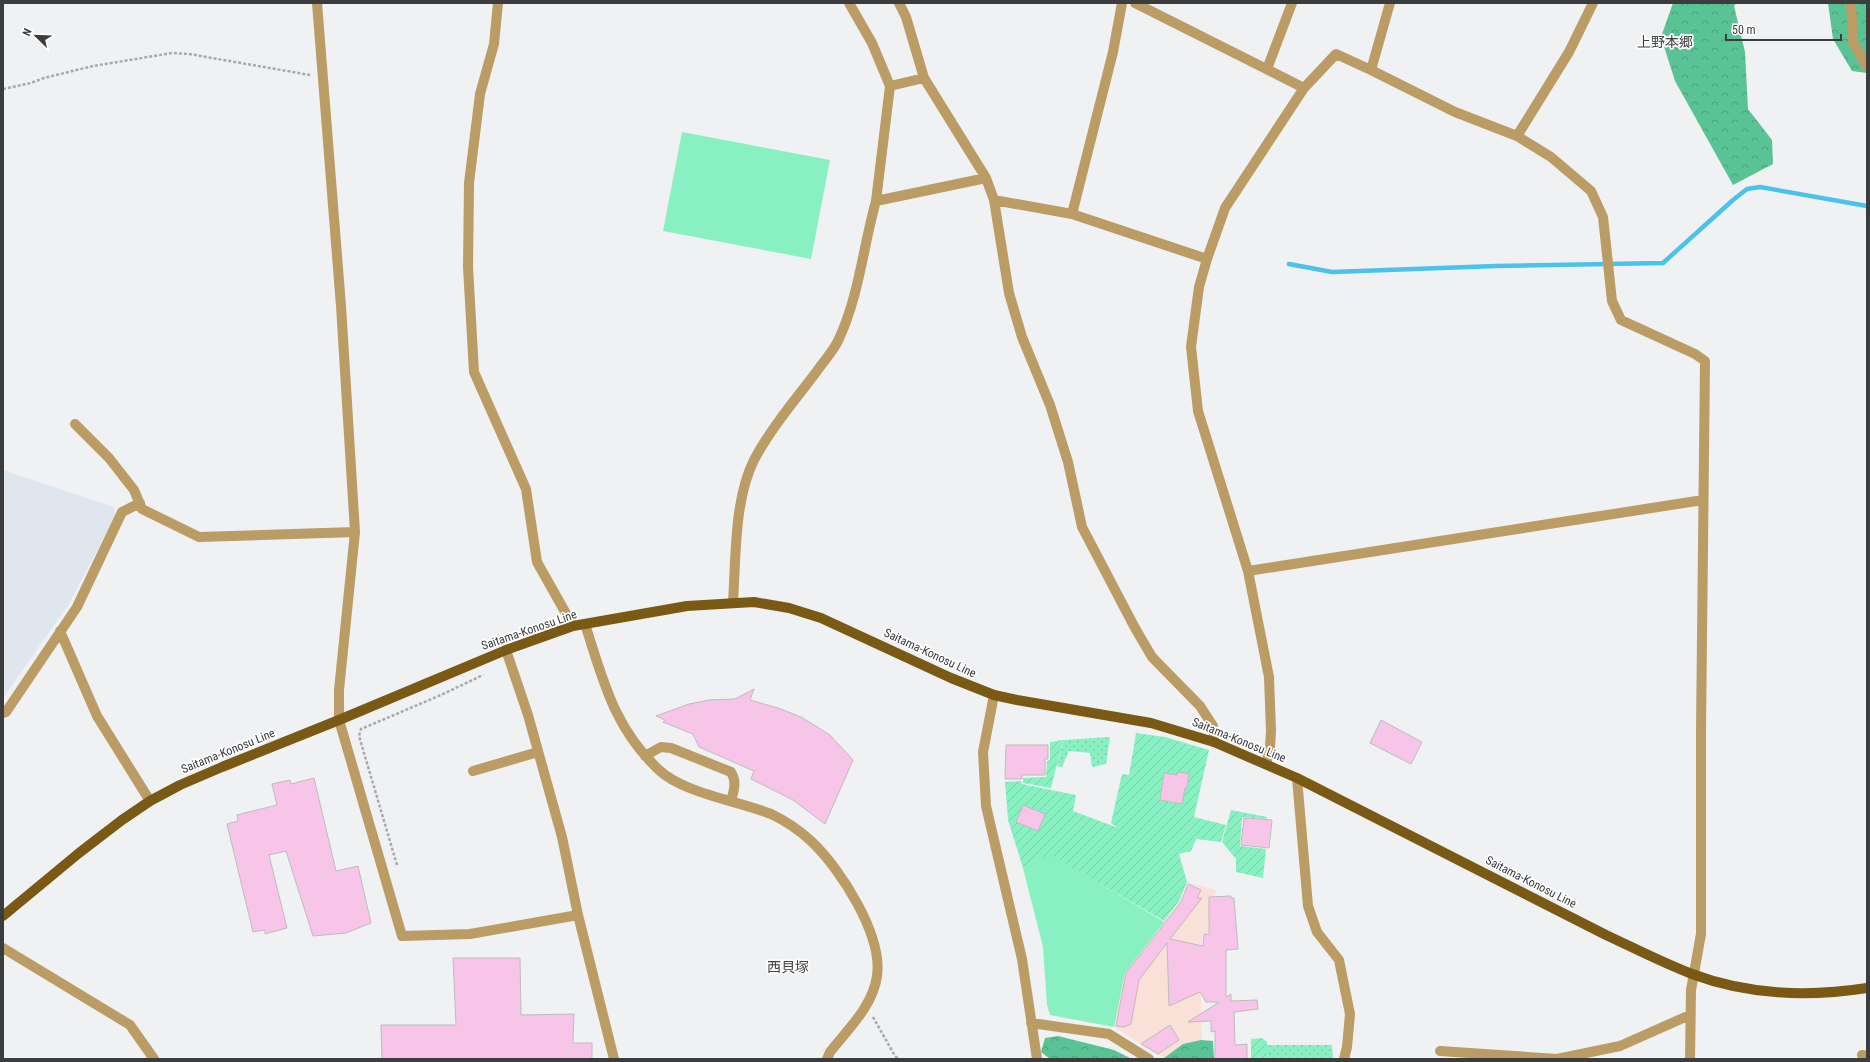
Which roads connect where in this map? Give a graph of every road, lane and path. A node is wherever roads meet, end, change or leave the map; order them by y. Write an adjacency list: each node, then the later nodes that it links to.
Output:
1 (317, 3): 14 (street)
2 (498, 3): 32 (street)
3 (848, 3): 16 (street)
4 (899, 3): 15 (street)
5 (1122, 3): 23 (street)
6 (1135, 3): 12 (street)
7 (1292, 3): 12 (street)
8 (1390, 3): 13 (street)
9 (1592, 3): 19 (street)
10 (1851, 3): 11 (street)
11 (1867, 67)
12 (1267, 69): 17 (street)
13 (1371, 70): 17 (street); 19 (street)
14 (323, 77): 18 (path); 28 (street)
15 (924, 78): 16 (street); 20 (street)
16 (890, 86): 22 (street)
17 (1304, 88): 24 (street)
18 (3, 89)
19 (1517, 136): 26 (street)
20 (986, 178): 21 (street); 22 (street)
21 (994, 200): 23 (street); 39 (street)
22 (876, 201): 30 (street)
23 (1072, 214): 24 (street)
24 (1207, 259): 29 (street)
25 (76, 424): 27 (street)
26 (1703, 500): 29 (street); 51 (street)
27 (140, 503): 28 (street); 33 (street)
28 (355, 532): 38 (street)
29 (1248, 571): 42 (street)
30 (733, 602): 31 (main road, Saitama-Konosu Line); 36 (main road, Saitama-Konosu Line)
31 (585, 624): 32 (main road, Saitama-Konosu Line); 41 (street)
32 (573, 626): 34 (main road, Saitama-Konosu Line)
33 (60, 631): 37 (street); 45 (street)
34 (506, 650): 38 (main road, Saitama-Konosu Line); 40 (street)
35 (484, 674): 47 (path)
36 (994, 695): 39 (main road, Saitama-Konosu Line); 55 (street)
37 (3, 713)
38 (339, 720): 45 (main road, Saitama-Konosu Line); 48 (street)
39 (1214, 742): 42 (main road, Saitama-Konosu Line)
40 (538, 752): 43 (street); 48 (street)
41 (645, 756): 46 (street); 46 (street)
42 (1266, 764): 44 (main road, Saitama-Konosu Line)
43 (473, 771)
44 (1297, 778): 51 (main road, Saitama-Konosu Line); 64 (street)
45 (150, 801): 49 (main road, Saitama-Konosu Line)
46 (731, 801): 53 (street)
47 (397, 865)
48 (578, 914): 59 (street)
49 (3, 916)
50 (3, 948): 58 (street)
51 (1693, 974): 52 (main road, Saitama-Konosu Line); 54 (street)
52 (1867, 988)
53 (865, 1007): 60 (street); 61 (path)
54 (1690, 1015): 57 (street); 65 (street)
55 (1031, 1023): 62 (street); 63 (street)
56 (1440, 1051): 57 (street)
57 (1491, 1057)
58 (154, 1059)
59 (614, 1059)
60 (827, 1059)
61 (899, 1059)
62 (1037, 1059)
63 (1149, 1059)
64 (1344, 1059)
65 (1690, 1059)

